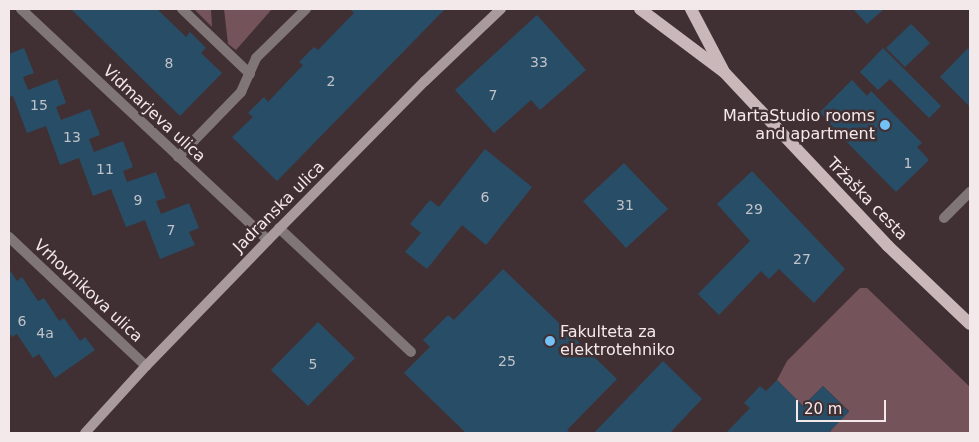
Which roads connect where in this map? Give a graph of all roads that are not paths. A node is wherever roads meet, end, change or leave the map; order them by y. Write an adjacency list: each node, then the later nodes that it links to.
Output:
1 (21, 9): 9 (street, Vidmarjeva ulica)
2 (182, 9): 8 (street)
3 (306, 9): 8 (street)
4 (501, 9): 12 (street, Jadranska ulica)
5 (640, 9): 7 (main road, Tržaška cesta)
6 (692, 9): 7 (main road, Tržaška cesta)
7 (724, 72): 15 (main road, Tržaška cesta)
8 (250, 74): 9 (street)
9 (178, 156): 14 (street, Vidmarjeva ulica)
10 (970, 192): 11 (street)
11 (944, 218)
12 (279, 228): 14 (street, Jadranska ulica); 16 (street)
13 (9, 237): 17 (street, Vrhovnikova ulica)
14 (268, 240): 17 (street, Jadranska ulica)
15 (970, 324)
16 (412, 352)
17 (146, 366): 18 (street, Jadranska ulica)
18 (85, 433)

